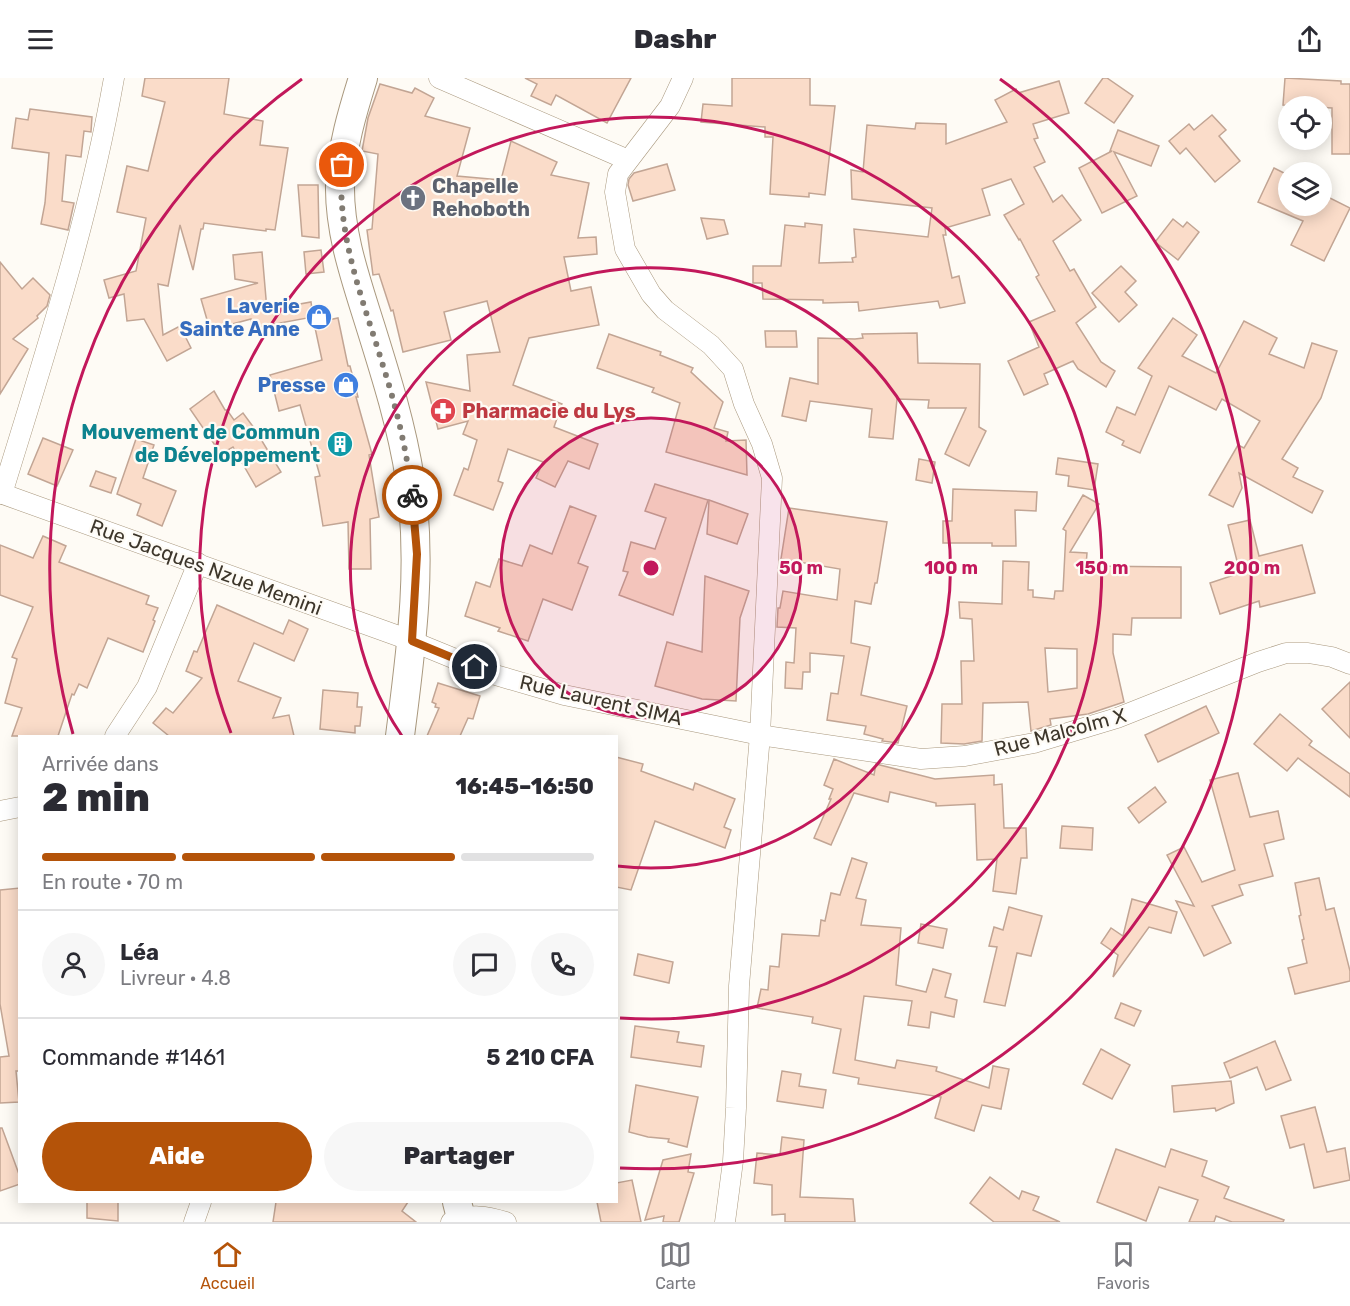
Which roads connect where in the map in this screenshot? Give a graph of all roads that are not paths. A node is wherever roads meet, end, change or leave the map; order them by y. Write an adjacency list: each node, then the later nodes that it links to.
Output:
1 (114, 78): 6 (street)
2 (363, 78): 8 (main road)
3 (439, 78): 5 (street)
4 (683, 78): 5 (street)
5 (628, 160): 12 (street)
6 (1, 494): 7 (street, Rue Jacques Nzue Memini)
7 (198, 563): 8 (street, Rue Jacques Nzue Memini); 10 (street)
8 (412, 641): 11 (main road); 12 (street, Rue Laurent SIMA)
9 (1350, 664): 12 (street, Rue Malcolm X)
10 (116, 735)
11 (400, 735)
12 (760, 735): 19 (street)
13 (18, 807): 14 (street)
14 (0, 811)
15 (201, 1203): 17 (street)
16 (457, 1216): 18 (street)
17 (194, 1222)
18 (506, 1222)
19 (725, 1222)

